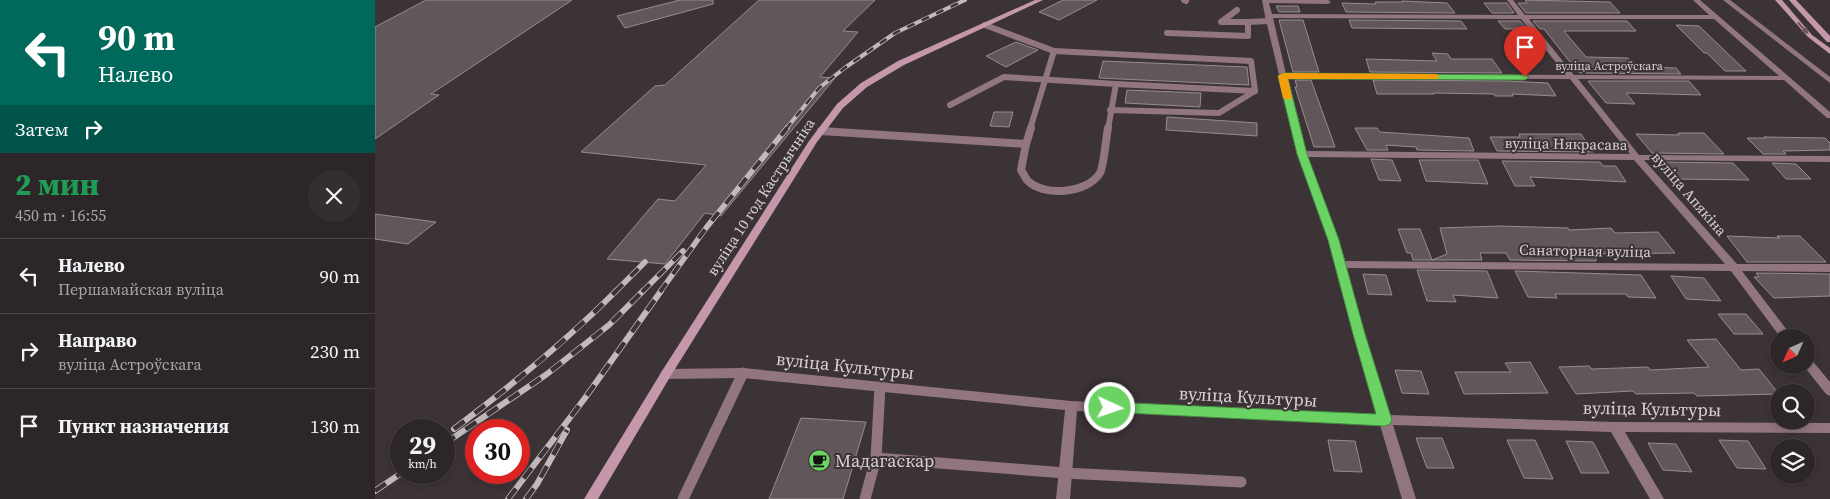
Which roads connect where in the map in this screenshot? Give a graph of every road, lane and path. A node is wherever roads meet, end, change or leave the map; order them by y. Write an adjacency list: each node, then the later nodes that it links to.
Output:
1 (1040, 0): 13 (street, вуліца 10 год Кастрычніка)
2 (1510, 0): 9 (street, вуліца Апякіна)
3 (1696, 0): 10 (street)
4 (1726, 0): 22 (street)
5 (1778, 0): 17 (street, one-way to 17)
6 (1792, 0): 15 (street)
7 (1328, 2): 11 (street)
8 (1237, 10): 12 (lane)
9 (1522, 15): 10 (street); 11 (street); 19 (street, вуліца Апякіна)
10 (1717, 17): 20 (street)
11 (1269, 18): 12 (lane); 18 (street)
12 (1249, 22): 14 (lane)
13 (985, 25): 16 (lane); 28 (street, вуліца 10 год Кастрычніка)
14 (1167, 33)
15 (1830, 40)
16 (1054, 51): 21 (lane); 24 (lane)
17 (1830, 52)
18 (1283, 76): 19 (street, вуліца Астроўскага); 30 (street)
19 (1573, 78): 20 (street, вуліца Астроўскага); 31 (street, вуліца Апякіна)
20 (1785, 78): 27 (street)
21 (1045, 80): 23 (lane); 25 (lane); 29 (lane)
22 (1830, 81)
23 (1116, 84): 24 (lane); 26 (lane)
24 (1255, 91): 26 (lane)
25 (950, 104)
26 (1110, 110): 29 (lane)
27 (1830, 116)
28 (821, 131): 29 (lane); 39 (street, вуліца 10 год Кастрычніка)
29 (1025, 144)
30 (1302, 154): 31 (street, вуліца Някрасава); 33 (street)
31 (1638, 159): 32 (street, вуліца Някрасава); 34 (street, вуліца Апякіна)
32 (1830, 159)
33 (1340, 264): 34 (street, Санаторная вуліца); 43 (street)
34 (1733, 267): 35 (street, Санаторная вуліца); 36 (street, вуліца Апякіна)
35 (1830, 268)
36 (1781, 329)
37 (1815, 372): 41 (street)
38 (743, 373): 39 (street, вуліца Культуры); 40 (street, вуліца Культуры); 50 (lane)
39 (665, 374): 49 (street, вуліца 10 год Кастрычніка)
40 (880, 387): 42 (street, вуліца Культуры); 46 (lane)
41 (1830, 391)
42 (1071, 406): 43 (street, вуліца Культуры); 47 (street)
43 (1385, 420): 44 (street, вуліца Культуры); 53 (street)
44 (1615, 427): 45 (street, вуліца Культуры); 54 (street)
45 (1830, 428)
46 (876, 458): 47 (lane); 51 (lane)
47 (1065, 472): 48 (lane); 52 (street)
48 (1241, 482)
49 (591, 499)
50 (683, 499)
51 (865, 499)
52 (1063, 499)
53 (1409, 499)
54 (1657, 499)

